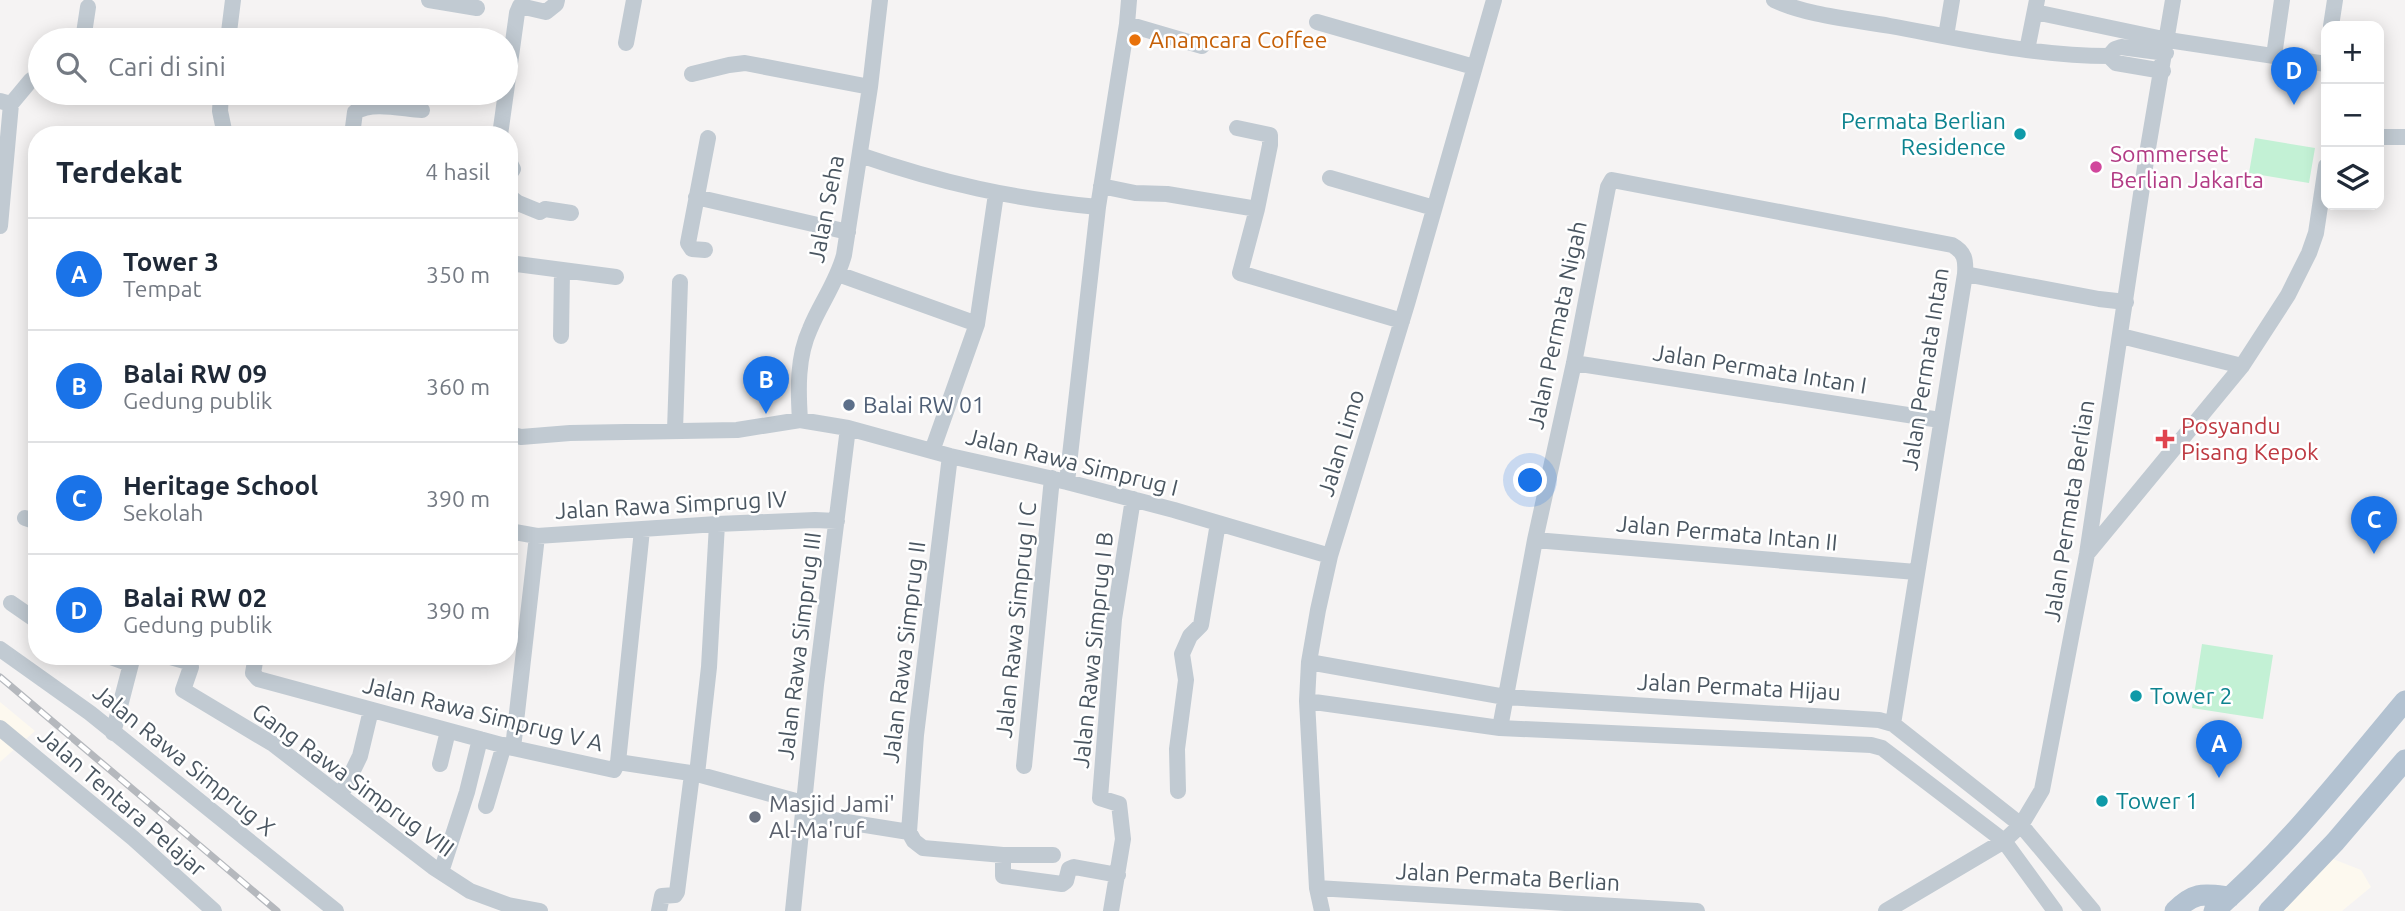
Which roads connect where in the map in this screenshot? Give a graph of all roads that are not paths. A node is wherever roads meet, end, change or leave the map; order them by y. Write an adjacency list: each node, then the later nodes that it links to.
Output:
1 (233, 0): 21 (street)
2 (429, 0): 16 (street)
3 (557, 0): 22 (street)
4 (634, 0): 24 (street)
5 (879, 0): 35 (street, Jalan Seha)
6 (1129, 0): 19 (street, Jalan Rawa Simprug I C)
7 (1494, 0): 31 (street, Jalan Limo)
8 (1774, 0): 15 (street)
9 (1952, 0): 23 (street)
10 (2173, 0): 26 (street, Jalan Permata Berlian)
11 (2282, 0): 29 (street)
12 (2335, 0): 17 (street)
13 (2036, 6): 26 (street); 27 (street)
14 (88, 7): 20 (street)
15 (1828, 7): 23 (street)
16 (477, 9)
17 (2332, 21)
18 (1317, 22): 31 (street)
19 (1127, 24): 25 (street); 50 (street, Jalan Rawa Simprug I C)
20 (85, 28)
21 (230, 28)
22 (515, 28)
23 (1946, 36): 27 (street)
24 (626, 43)
25 (1202, 46)
26 (2167, 46): 28 (street); 29 (street); 32 (street, Jalan Permata Berlian)
27 (2027, 50): 28 (street)
28 (2109, 56): 32 (street)
29 (2274, 56): 30 (street)
30 (2321, 62)
31 (1474, 67): 56 (street, Jalan Limo)
32 (2162, 71): 68 (street, Jalan Permata Berlian)
33 (692, 74): 35 (street)
34 (28, 83): 36 (street)
35 (870, 86): 47 (street, Jalan Seha)
36 (5, 103): 59 (street)
37 (220, 105): 40 (street)
38 (504, 105): 42 (street)
39 (422, 110): 41 (street)
40 (223, 126)
41 (353, 126)
42 (501, 126)
43 (1237, 128): 57 (street)
44 (2384, 137): 45 (street)
45 (2405, 137)
46 (708, 138): 52 (street)
47 (860, 155): 51 (street); 60 (street, Jalan Seha)
48 (1330, 178): 56 (street)
49 (1612, 180): 65 (street, Jalan Permata Intan); 73 (street, Jalan Permata Nigah)
50 (1101, 186): 55 (street, Jalan Rawa Simprug I C); 57 (street)
51 (996, 194): 55 (street); 70 (street)
52 (696, 197): 60 (street); 61 (street)
53 (2321, 200): 74 (street)
54 (518, 203): 58 (street)
55 (1098, 207): 82 (street, Jalan Rawa Simprug I C)
56 (1434, 208): 69 (street, Jalan Limo)
57 (1257, 209): 69 (street)
58 (571, 213)
59 (0, 226)
60 (848, 232): 64 (street, Jalan Seha)
61 (705, 250)
62 (518, 264): 63 (street)
63 (562, 271): 66 (street); 71 (street)
64 (838, 274): 70 (street); 75 (street, Jalan Seha)
65 (1965, 274): 68 (street); 76 (street, Jalan Permata Intan)
66 (616, 277)
67 (680, 282): 78 (street)
68 (2126, 302): 72 (street, Jalan Permata Berlian)
69 (1402, 321): 92 (street, Jalan Limo)
70 (977, 324): 80 (street)
71 (561, 336)
72 (2121, 336): 74 (street); 91 (street, Jalan Permata Berlian)
73 (1574, 363): 76 (street, Jalan Permata Intan I); 90 (street, Jalan Permata Nigah)
74 (2242, 366): 91 (street)
75 (800, 420): 77 (street, Jalan Rawa Simprug I); 78 (street, Jalan Rawa Simprug I)
76 (1940, 420): 93 (street, Jalan Permata Intan)
77 (848, 428): 80 (street, Jalan Rawa Simprug I); 84 (street, Jalan Rawa Simprug III)
78 (675, 430): 79 (street, Jalan Rawa Simprug I)
79 (518, 436)
80 (932, 451): 81 (street, Jalan Rawa Simprug I)
81 (950, 456): 82 (street, Jalan Rawa Simprug I); 125 (street, Jalan Rawa Simprug II)
82 (1059, 480): 83 (street, Jalan Rawa Simprug I); 117 (street, Jalan Rawa Simprug I C)
83 (1133, 499): 85 (street, Jalan Rawa Simprug I); 131 (street, Jalan Rawa Simprug I B)
84 (837, 521): 86 (street, Jalan Rawa Simprug IV); 122 (street, Jalan Rawa Simprug III)
85 (1218, 523): 92 (street, Jalan Rawa Simprug I); 119 (street)
86 (717, 524): 87 (street, Jalan Rawa Simprug IV); 118 (street)
87 (642, 530): 89 (street, Jalan Rawa Simprug IV); 115 (street)
88 (518, 533): 89 (street, Jalan Rawa Simprug IV)
89 (537, 536): 97 (street)
90 (1535, 540): 93 (street, Jalan Permata Intan II); 103 (street, Jalan Permata Nigah)
91 (2087, 554): 124 (street, Jalan Permata Berlian)
92 (1330, 556): 99 (street, Jalan Limo)
93 (1916, 572): 107 (street, Jalan Permata Intan)
94 (11, 603): 95 (street)
95 (28, 615)
96 (518, 644): 97 (street)
97 (526, 646): 113 (street)
98 (0, 649): 111 (street, Jalan Rawa Simprug X)
99 (1309, 662): 103 (street, Jalan Permata Hijau); 104 (street, Jalan Limo)
100 (131, 665): 111 (street)
101 (190, 665): 120 (street, Gang Rawa Simprug VIII)
102 (255, 665): 106 (street, Jalan Rawa Simprug V A)
103 (1505, 696): 107 (street, Jalan Permata Hijau); 109 (street, Jalan Permata Nigah)
104 (1307, 701): 109 (street); 132 (street, Jalan Limo)
105 (2405, 701): 123 (main road)
106 (371, 710): 110 (street, Jalan Rawa Simprug V A); 120 (street)
107 (1893, 724): 124 (street, Jalan Permata Hijau)
108 (0, 727): 134 (street, Jalan Tentara Pelajar)
109 (1500, 728): 126 (street)
110 (448, 731): 112 (street, Jalan Rawa Simprug V A); 116 (street)
111 (113, 733): 135 (street, Jalan Rawa Simprug X)
112 (480, 739): 113 (street, Jalan Rawa Simprug V A); 130 (street)
113 (509, 747): 115 (street, Jalan Rawa Simprug V A); 121 (street)
114 (2405, 760): 127 (main road)
115 (618, 762): 118 (street)
116 (440, 764)
117 (1024, 766)
118 (694, 774): 122 (street); 137 (street)
119 (1178, 791)
120 (341, 795): 130 (street, Gang Rawa Simprug VIII)
121 (486, 806)
122 (803, 809): 125 (street); 138 (street, Jalan Rawa Simprug III)
123 (2305, 821): 127 (main road); 133 (main road)
124 (2021, 825): 126 (street, Jalan Permata Berlian); 144 (street, Jalan Permata Hijau)
125 (909, 831): 128 (street)
126 (2004, 841): 142 (street, Jalan Permata Berlian); 143 (street)
127 (2331, 846): 146 (main road)
128 (1003, 855): 129 (street); 131 (street)
129 (1053, 855)
130 (441, 873): 136 (street, Gang Rawa Simprug VIII)
131 (1118, 875): 139 (street)
132 (1317, 888): 140 (street, Jalan Limo); 141 (street, Jalan Permata Berlian)
133 (2222, 904): 145 (main road)
134 (214, 911)
135 (336, 911)
136 (540, 911)
137 (659, 911)
138 (793, 911)
139 (1111, 911)
140 (1322, 911)
141 (1697, 911)
142 (1886, 911)
143 (2055, 911)
144 (2093, 911)
145 (2175, 911)
146 (2269, 911)

